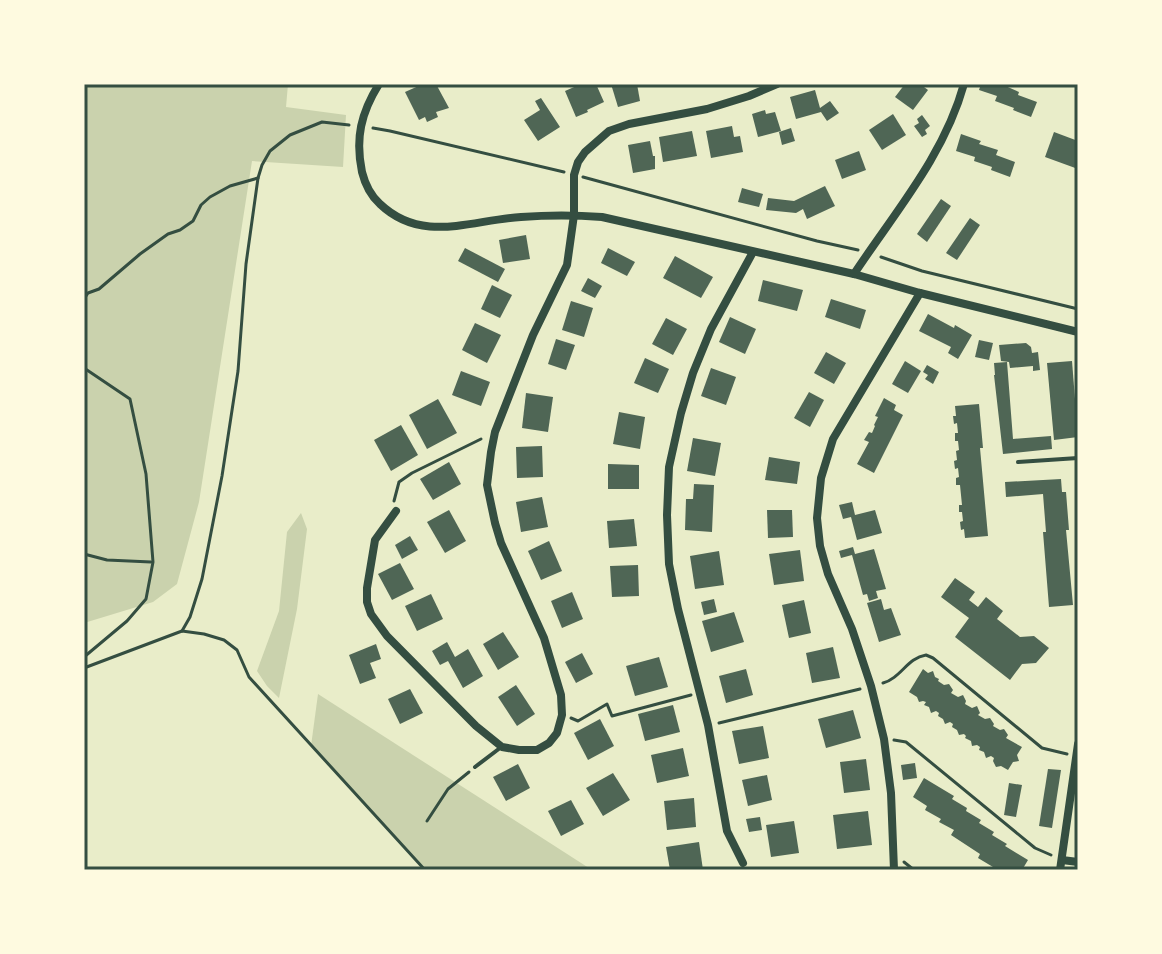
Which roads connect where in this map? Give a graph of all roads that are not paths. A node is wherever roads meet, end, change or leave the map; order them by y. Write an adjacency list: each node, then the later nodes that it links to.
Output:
1 (379, 84): 4 (street)
2 (777, 84): 4 (street)
3 (964, 84): 6 (street)
4 (574, 215): 5 (street); 13 (street)
5 (753, 252): 6 (street); 18 (street)
6 (854, 274): 7 (street)
7 (920, 293): 8 (street); 19 (street)
8 (1078, 332)
9 (1078, 458): 10 (lane)
10 (1018, 462)
11 (396, 511): 13 (street)
12 (1078, 744): 14 (street)
13 (502, 747): 15 (lane)
14 (1076, 756): 16 (street)
15 (475, 767)
16 (1062, 860): 17 (street); 20 (street)
17 (1078, 862)
18 (743, 863)
19 (894, 870)
20 (1060, 870)

